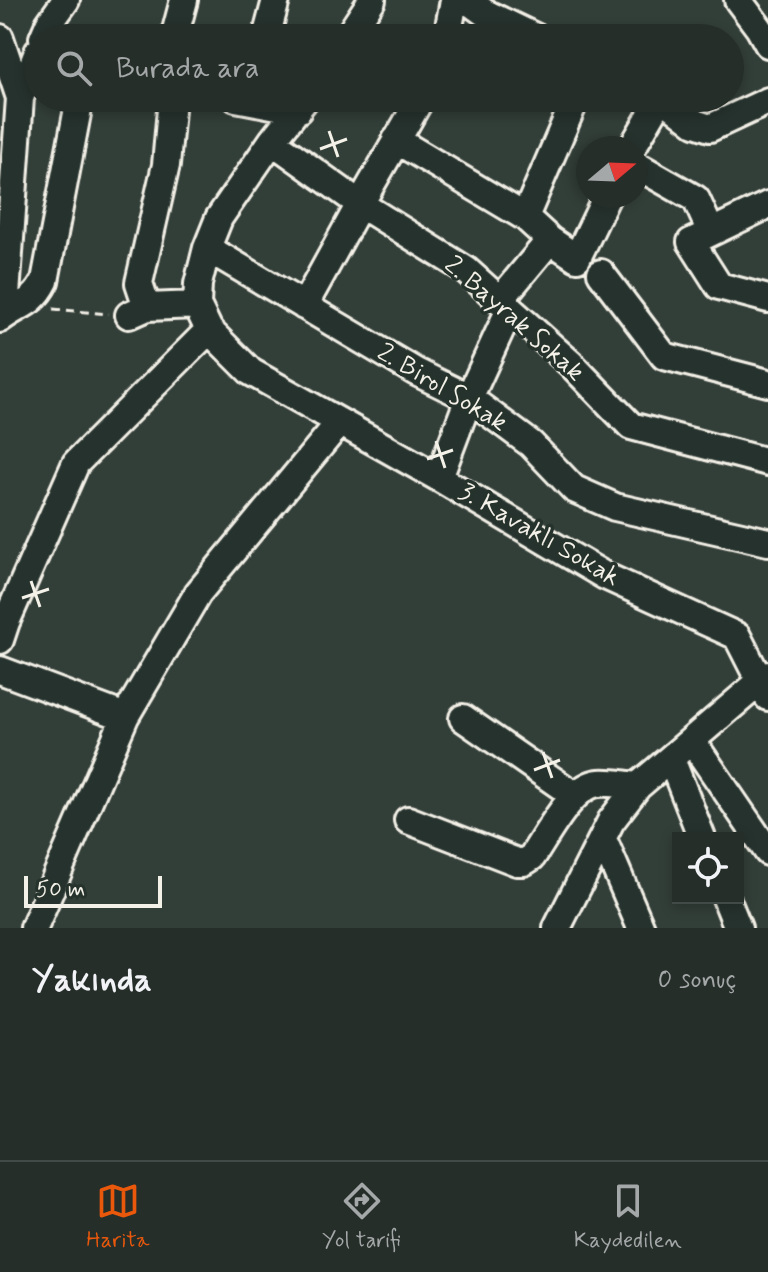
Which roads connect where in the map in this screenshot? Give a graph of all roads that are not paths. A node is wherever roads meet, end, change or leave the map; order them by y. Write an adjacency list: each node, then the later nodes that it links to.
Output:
1 (66, 0): 8 (street)
2 (184, 0): 9 (street)
3 (276, 0): 10 (street)
4 (372, 0): 11 (street)
5 (454, 0): 12 (street)
6 (467, 0): 13 (street)
7 (738, 0): 15 (street)
8 (51, 24)
9 (178, 24)
10 (270, 24)
11 (356, 24)
12 (450, 24)
13 (508, 24)
14 (0, 38): 17 (street)
15 (768, 44)
16 (24, 87): 17 (street)
17 (20, 98): 40 (street)
18 (768, 101): 25 (street)
19 (77, 112): 40 (street)
20 (171, 112): 41 (street)
21 (296, 112): 28 (street)
22 (413, 112): 27 (street)
23 (570, 112): 33 (street)
24 (654, 112): 26 (street)
25 (680, 112)
26 (639, 136)
27 (396, 140): 30 (street); 33 (street)
28 (272, 141): 30 (street, 2. Bayrak Sokak); 36 (street)
29 (648, 172): 34 (street)
30 (360, 204): 39 (street, 2. Bayrak Sokak); 42 (street)
31 (768, 205): 34 (street)
32 (601, 208): 35 (street)
33 (525, 217): 35 (street)
34 (701, 237): 38 (street)
35 (550, 240): 39 (street)
36 (207, 248): 41 (street); 42 (street, 2. Birol Sokak)
37 (601, 273): 44 (street)
38 (768, 299)
39 (505, 304): 45 (street); 47 (street, 2. Bayrak Sokak)
40 (15, 305)
41 (197, 305): 43 (street, 3. Kavaklı Sokak)
42 (304, 306): 45 (street, 2. Birol Sokak)
43 (209, 330): 46 (street, 3. Kavaklı Sokak); 50 (street)
44 (768, 383)
45 (469, 398): 48 (street); 49 (street, 2. Birol Sokak)
46 (339, 423): 48 (street, 3. Kavaklı Sokak); 53 (street)
47 (768, 462)
48 (439, 478): 52 (street, 3. Kavaklı Sokak)
49 (768, 542)
50 (2, 627)
51 (0, 670): 53 (street)
52 (765, 685): 55 (street)
53 (125, 717): 64 (street)
54 (463, 718): 58 (street)
55 (692, 741): 56 (street); 62 (street)
56 (671, 759): 57 (street); 60 (street)
57 (638, 786): 58 (street); 61 (street)
58 (574, 795): 59 (street)
59 (408, 820)
60 (700, 832)
61 (603, 839): 65 (street); 66 (street)
62 (768, 852)
63 (728, 904): 67 (street)
64 (34, 928)
65 (557, 928)
66 (641, 928)
67 (738, 928)

